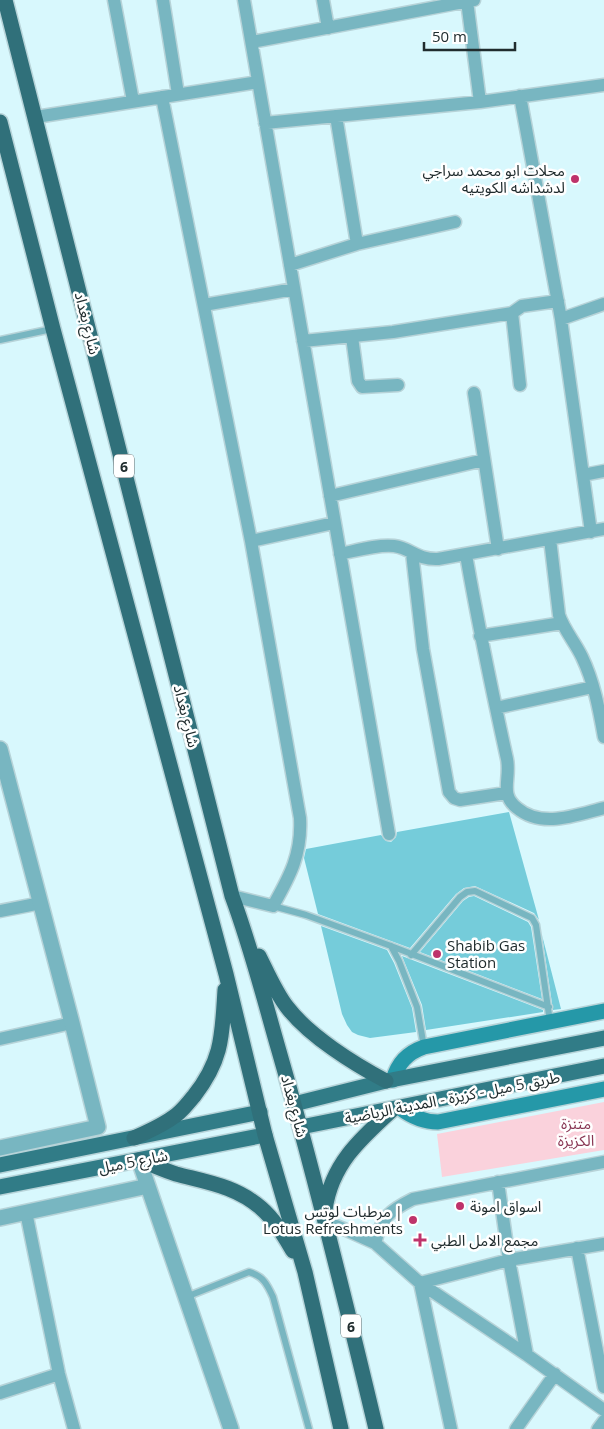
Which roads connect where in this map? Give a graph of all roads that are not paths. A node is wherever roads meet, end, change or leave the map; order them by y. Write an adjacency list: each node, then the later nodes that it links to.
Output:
1 (5, 0): 19 (highway, شارع بغداد / 6)
2 (114, 0): 16 (street)
3 (164, 0): 13 (street)
4 (244, 0): 10 (street)
5 (323, 0): 9 (street)
6 (401, 0): 8 (street)
7 (471, 0): 8 (street); 17 (street)
8 (403, 13): 9 (street)
9 (328, 28): 10 (street)
10 (252, 42): 11 (street)
11 (258, 82): 13 (street); 21 (street)
12 (604, 85): 14 (street)
13 (178, 94): 15 (street)
14 (520, 96): 17 (street); 26 (street)
15 (162, 97): 16 (street); 28 (street)
16 (133, 102): 19 (street)
17 (480, 102): 18 (street)
18 (336, 116): 21 (street); 23 (street)
19 (36, 117): 59 (highway, شارع بغداد / 6)
20 (0, 122): 31 (highway, شارع بغداد / 6)
21 (265, 123): 24 (street)
22 (455, 222): 23 (street)
23 (357, 244): 24 (street)
24 (290, 265): 25 (street)
25 (294, 289): 28 (street); 34 (street)
26 (558, 301): 29 (street); 30 (street)
27 (604, 304): 30 (street)
28 (204, 305): 45 (street)
29 (512, 313): 32 (street); 36 (street)
30 (561, 319): 40 (street)
31 (53, 329): 33 (lane); 66 (highway, شارع بغداد / 6)
32 (352, 337): 34 (street); 35 (street)
33 (0, 340)
34 (303, 341): 41 (street)
35 (398, 385)
36 (520, 385)
37 (474, 393): 38 (street)
38 (484, 460): 41 (street); 46 (street)
39 (604, 471): 40 (street)
40 (583, 475): 43 (street)
41 (330, 496): 42 (street)
42 (334, 524): 45 (street); 48 (street)
43 (598, 530): 44 (street)
44 (550, 539): 46 (street); 50 (street)
45 (251, 541): 61 (street)
46 (498, 548): 49 (street)
47 (412, 553): 48 (street); 49 (street); 56 (street)
48 (340, 554): 58 (street)
49 (466, 555): 51 (street)
50 (562, 623): 51 (street); 52 (street)
51 (480, 636): 53 (street)
52 (594, 687): 53 (street); 54 (street)
53 (496, 708): 56 (street)
54 (604, 736)
55 (0, 749): 60 (street)
56 (506, 793): 57 (street)
57 (604, 808)
58 (389, 834)
59 (232, 896): 61 (street); 63 (highway, شارع بغداد / 6)
60 (41, 903): 62 (street); 69 (street)
61 (273, 906): 64 (lane)
62 (0, 911)
63 (245, 931): 74 (highway); 76 (highway, شارع بغداد / 6)
64 (392, 946): 65 (lane); 72 (lane)
65 (411, 955): 68 (lane); 68 (lane)
66 (226, 974): 78 (highway, شارع بغداد / 6); 81 (highway)
67 (604, 1011): 68 (main road)
68 (549, 1014): 72 (main road)
69 (72, 1023): 71 (street); 82 (street)
70 (604, 1038): 74 (main road, طريق 5 ميل - كزيزة - المدينة الرياضية)
71 (0, 1039)
72 (424, 1047): 74 (main road)
73 (604, 1066): 77 (main road, طريق 5 ميل - كزيزة - المدينة الرياضية)
74 (389, 1081): 76 (main road, طريق 5 ميل - كزيزة - المدينة الرياضية)
75 (604, 1089): 77 (main road)
76 (294, 1104): 79 (highway, شارع بغداد / 6)
77 (396, 1109): 79 (main road, طريق 5 ميل - كزيزة - المدينة الرياضية); 91 (highway)
78 (260, 1112): 80 (highway, شارع بغداد / 6); 81 (main road, شارع 5 ميل)
79 (301, 1127): 91 (highway, شارع بغداد / 6)
80 (265, 1135): 83 (main road, شارع 5 ميل); 96 (highway, شارع بغداد / 6)
81 (134, 1138): 85 (main road, شارع 5 ميل)
82 (0, 1148)
83 (140, 1160): 87 (street); 88 (main road, شارع 5 ميل); 96 (highway)
84 (604, 1162): 86 (street)
85 (0, 1165)
86 (498, 1182): 92 (street); 95 (street)
87 (148, 1186): 89 (street); 98 (street)
88 (0, 1187)
89 (26, 1212): 90 (street); 100 (street)
90 (0, 1218)
91 (325, 1220): 92 (street); 110 (highway, شارع بغداد / 6)
92 (375, 1243): 97 (street)
93 (604, 1244): 94 (street)
94 (577, 1248): 95 (street); 102 (street)
95 (509, 1260): 97 (street); 99 (street)
96 (305, 1272): 109 (highway, شارع بغداد / 6)
97 (420, 1283): 99 (street); 111 (street)
98 (186, 1297): 106 (street); 108 (lane)
99 (527, 1355): 101 (street)
100 (59, 1374): 103 (street); 107 (street)
101 (554, 1374): 104 (street); 112 (street)
102 (604, 1387)
103 (0, 1393)
104 (604, 1410)
105 (604, 1421): 113 (street)
106 (228, 1428)
107 (74, 1429)
108 (309, 1429)
109 (341, 1429)
110 (376, 1429)
111 (451, 1429)
112 (516, 1429)
113 (598, 1429)

